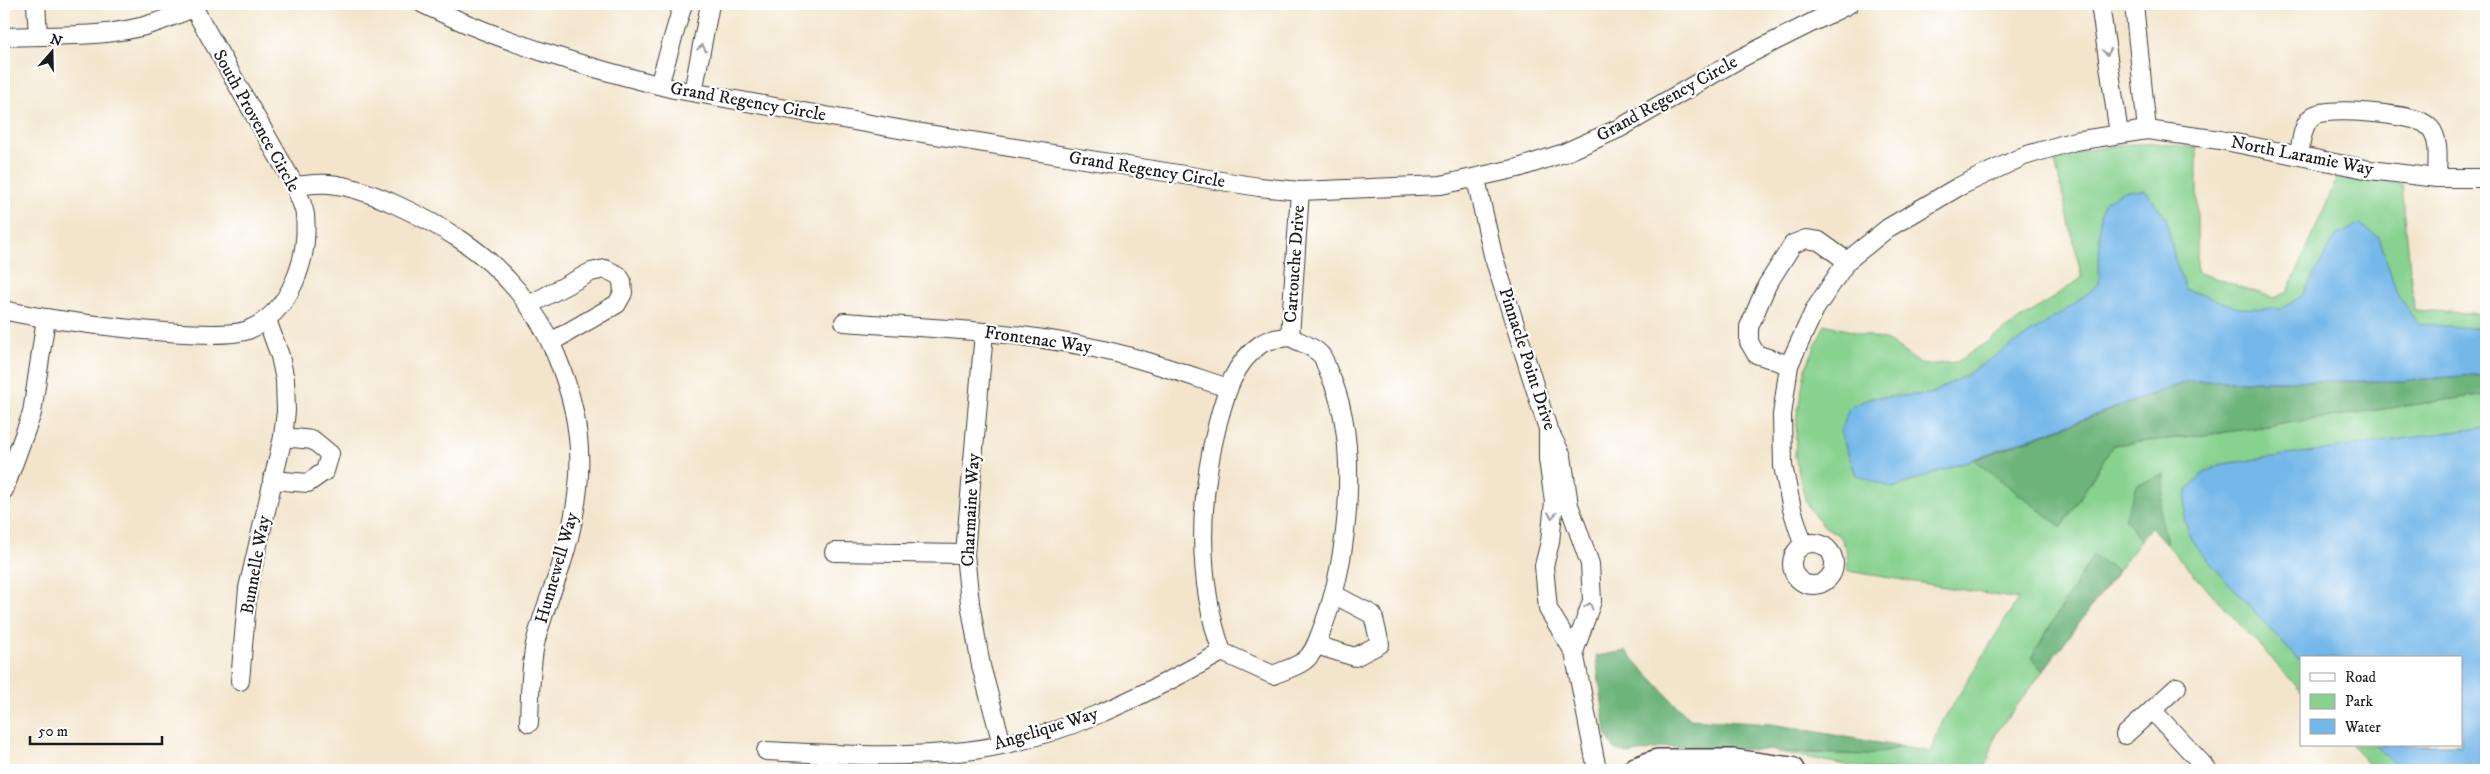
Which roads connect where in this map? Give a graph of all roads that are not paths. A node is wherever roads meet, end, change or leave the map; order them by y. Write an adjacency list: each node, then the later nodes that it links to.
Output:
1 (36, 4): 9 (street)
2 (423, 4): 11 (street, Grand Regency Circle)
3 (683, 4): 11 (street)
4 (710, 4): 12 (street, one-way to 4)
5 (1849, 4): 18 (street, Grand Regency Circle)
6 (2100, 4): 14 (street, one-way to 14)
7 (2134, 4): 13 (street)
8 (195, 6): 9 (street); 19 (street, South Provence Circle)
9 (38, 35): 10 (street)
10 (4, 37)
11 (659, 85): 12 (street, Grand Regency Circle)
12 (693, 92): 20 (street, Grand Regency Circle)
13 (2147, 130): 14 (street, North Laramie Way); 15 (street, North Laramie Way)
14 (2119, 134): 21 (street, North Laramie Way)
15 (2299, 155): 16 (street, North Laramie Way); 16 (street)
16 (2437, 178): 17 (street, North Laramie Way)
17 (2486, 178)
18 (1476, 179): 20 (street, Grand Regency Circle); 32 (street, Pinnacle Point Drive)
19 (295, 186): 22 (street, Hunnewell Way); 25 (street, South Provence Circle)
20 (1300, 191): 28 (street, Cartouche Drive)
21 (1847, 261): 30 (street, North Laramie Way); 30 (street)
22 (529, 305): 29 (street, Hunnewell Way); 29 (street)
23 (4, 310): 24 (street, South Provence Circle)
24 (46, 318): 25 (street, South Provence Circle); 35 (street)
25 (268, 320): 33 (street, Bunnelle Way)
26 (844, 322): 27 (street, Frontenac Way)
27 (984, 332): 31 (street, Frontenac Way); 40 (street, Charmaine Way)
28 (1290, 336): 31 (street); 41 (street)
29 (551, 342): 48 (street, Hunnewell Way)
30 (1789, 365): 38 (street, North Laramie Way)
31 (1228, 388): 43 (street)
32 (1548, 429): 36 (street, Pinnacle Point Drive); 37 (street, one-way to 37)
33 (283, 437): 34 (street, Bunnelle Way); 34 (street)
34 (272, 480): 45 (street, Bunnelle Way)
35 (4, 490)
36 (1579, 537): 37 (street); 44 (street, Pinnacle Point Drive, one-way to 36)
37 (1550, 542): 44 (street)
38 (1803, 544)
39 (834, 552): 40 (street)
40 (966, 554): 50 (street, Charmaine Way)
41 (1333, 594): 42 (street); 42 (street)
42 (1316, 645): 43 (street)
43 (1222, 652): 50 (street, Angelique Way)
44 (1574, 652): 52 (street)
45 (240, 681)
46 (2177, 687): 47 (street)
47 (2152, 710): 49 (street); 55 (street)
48 (529, 724)
49 (2125, 735)
50 (1002, 744): 51 (street, Angelique Way)
51 (766, 751)
52 (1597, 770)
53 (1636, 770): 54 (street)
54 (1791, 770)
55 (2208, 770)

